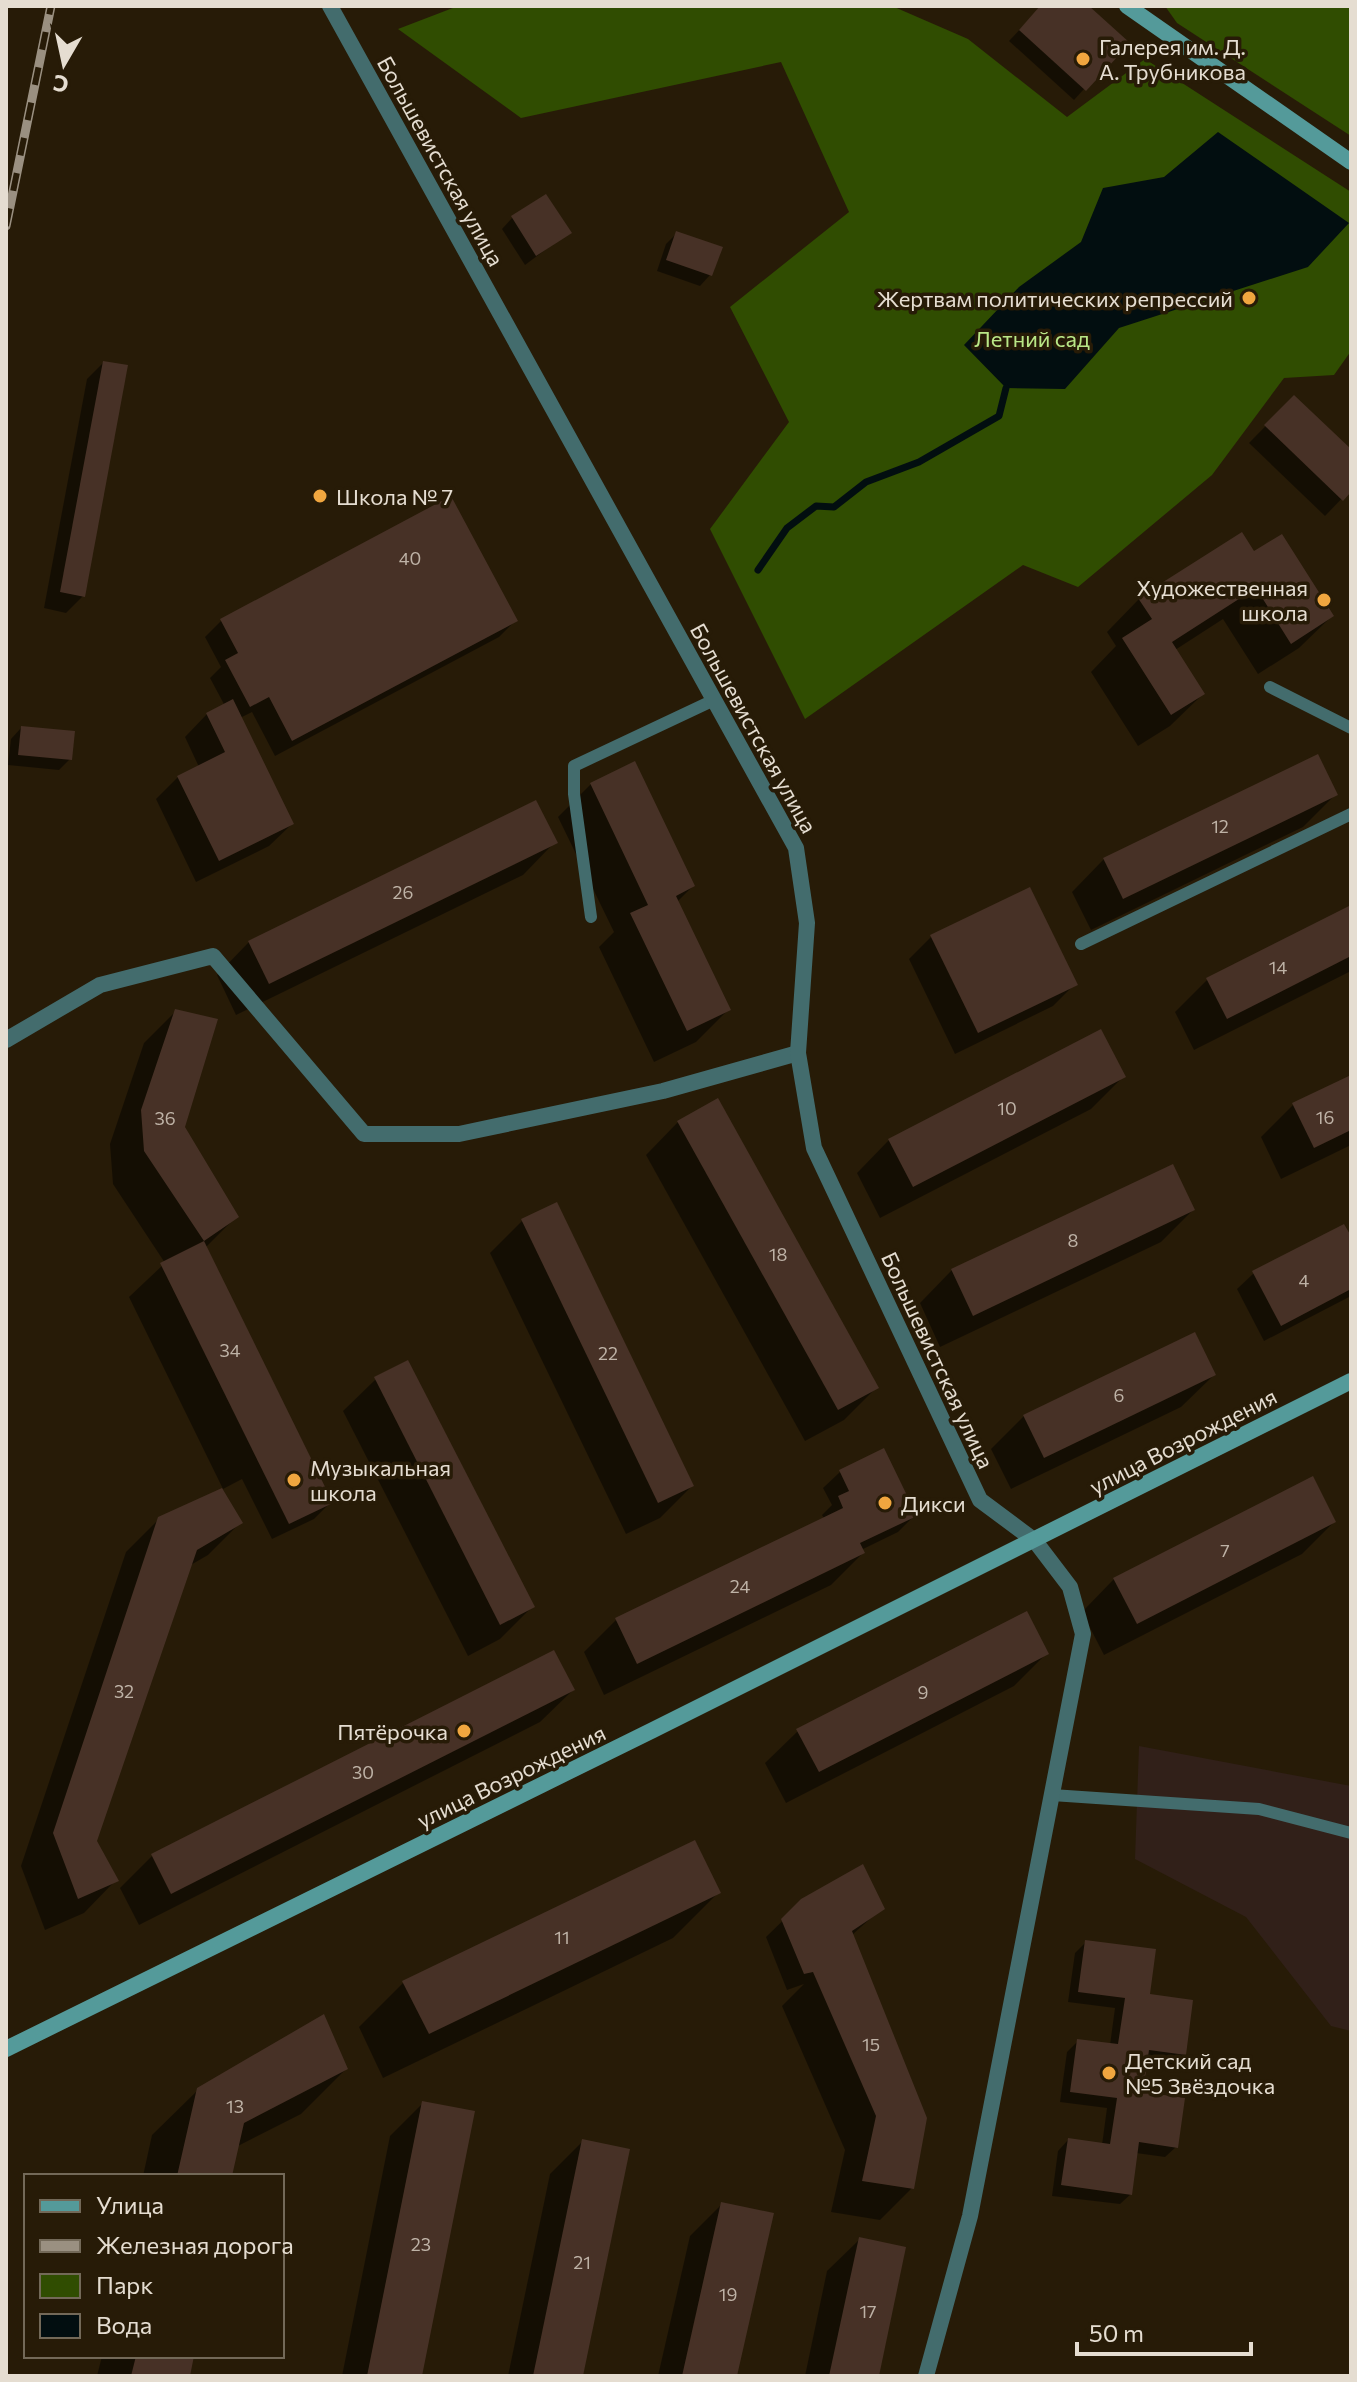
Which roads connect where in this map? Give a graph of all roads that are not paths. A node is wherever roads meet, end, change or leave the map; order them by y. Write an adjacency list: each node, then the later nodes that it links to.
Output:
1 (330, 6): 5 (street, Большевистская улица)
2 (1127, 6): 3 (main road)
3 (1351, 162)
4 (1270, 687): 6 (lane)
5 (714, 700): 8 (lane); 11 (street, Большевистская улица)
6 (1351, 728)
7 (1351, 814): 9 (lane)
8 (591, 917)
9 (1081, 944)
10 (6, 1040): 11 (street)
11 (798, 1053): 13 (street, Большевистская улица)
12 (1351, 1381): 13 (main road, улица Возрождения)
13 (1035, 1541): 14 (street); 16 (main road, улица Возрождения)
14 (1052, 1795): 15 (lane); 17 (street)
15 (1351, 1833)
16 (6, 2049)
17 (926, 2376)

